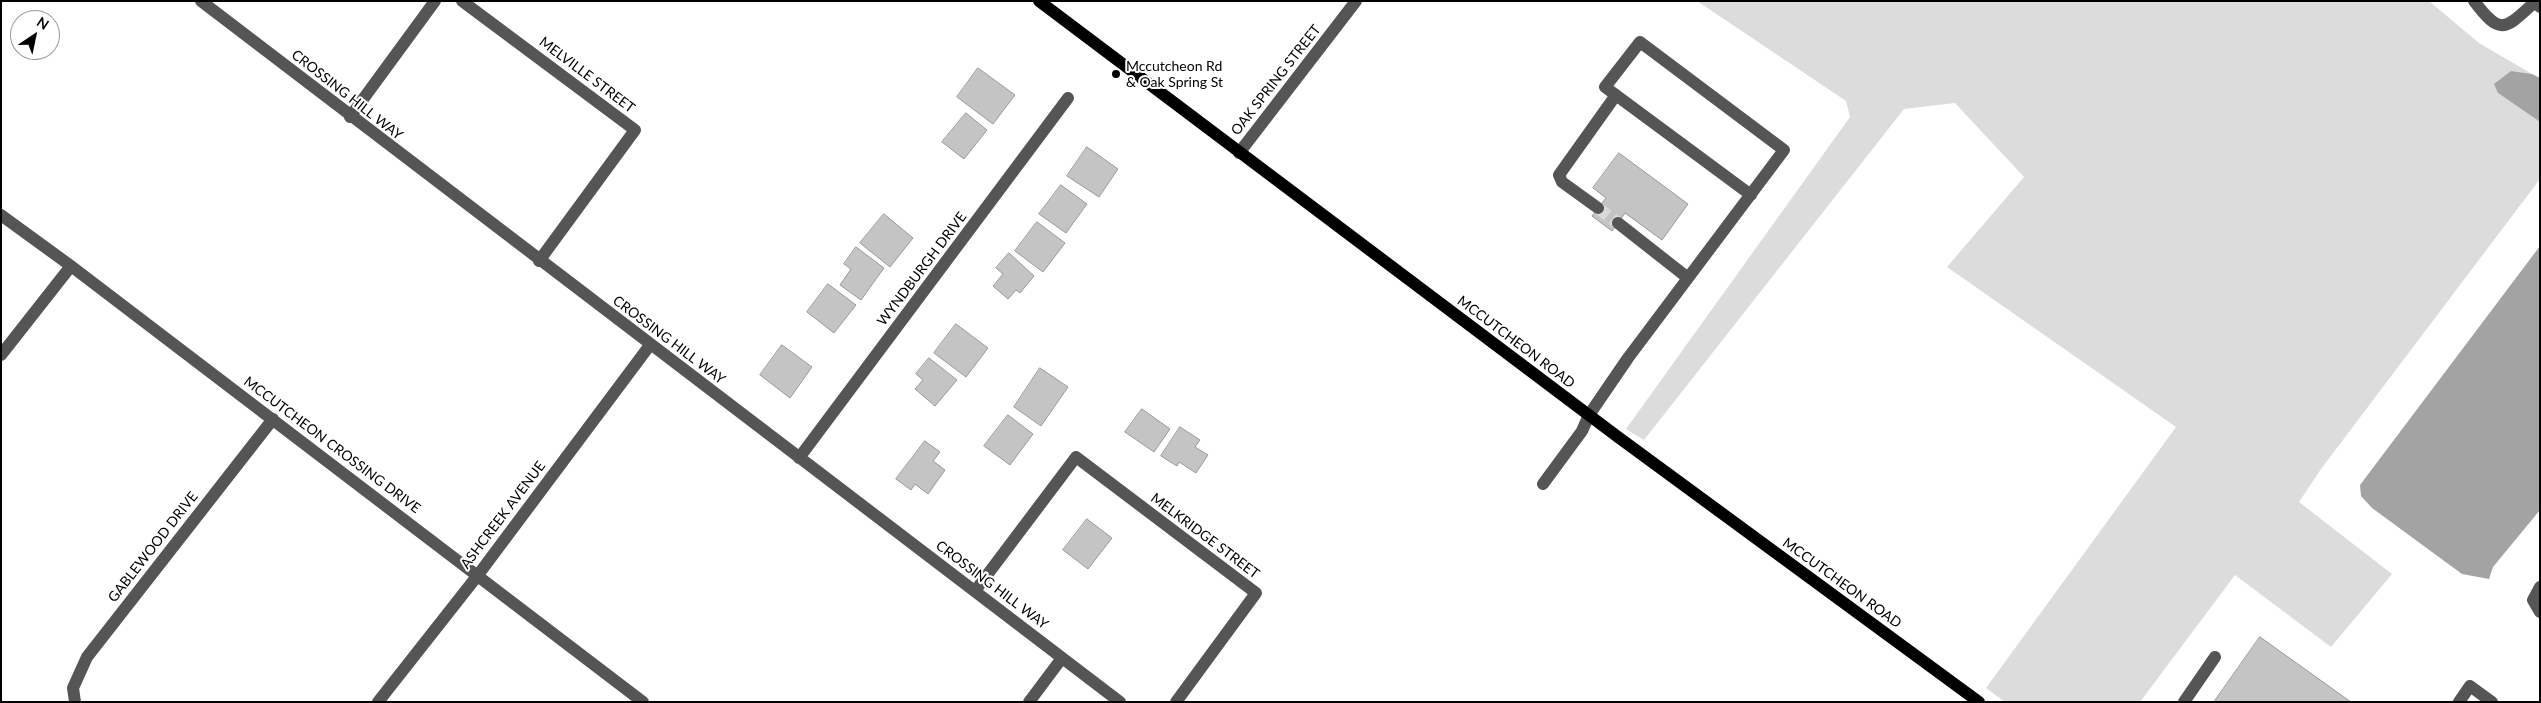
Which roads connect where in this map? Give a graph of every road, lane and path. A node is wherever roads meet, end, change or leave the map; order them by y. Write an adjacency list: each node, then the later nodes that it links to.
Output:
1 (201, 1): 10 (street, CROSSING HILL WAY)
2 (435, 1): 10 (street)
3 (462, 1): 16 (street, MELVILLE STREET)
4 (1039, 1): 11 (main road, MCCUTCHEON ROAD)
5 (1356, 1): 11 (street, OAK SPRING STREET)
6 (2474, 1): 7 (street)
7 (2540, 7)
8 (1616, 95): 12 (street); 12 (street); 13 (street)
9 (1068, 98): 23 (street, WYNDBURGH DRIVE)
10 (350, 117): 16 (street, CROSSING HILL WAY)
11 (1239, 153): 21 (main road, MCCUTCHEON ROAD)
12 (1751, 195): 18 (street)
13 (1598, 208)
14 (1, 215): 17 (street, MCCUTCHEON CROSSING DRIVE)
15 (1618, 224): 18 (street)
16 (539, 261): 19 (street, CROSSING HILL WAY)
17 (71, 266): 20 (street); 22 (street, MCCUTCHEON CROSSING DRIVE)
18 (1688, 278): 21 (street)
19 (650, 345): 23 (street, CROSSING HILL WAY); 25 (street, ASHCREEK AVENUE)
20 (1, 355)
21 (1589, 415): 24 (street); 37 (main road, MCCUTCHEON ROAD)
22 (273, 419): 25 (street, MCCUTCHEON CROSSING DRIVE); 31 (street, GABLEWOOD DRIVE)
23 (799, 458): 27 (street, CROSSING HILL WAY)
24 (1543, 484)
25 (478, 575): 32 (street, ASHCREEK AVENUE); 33 (street, MCCUTCHEON CROSSING DRIVE)
26 (2540, 587): 28 (street)
27 (975, 591): 30 (street, CROSSING HILL WAY); 36 (street, MELKRIDGE STREET)
28 (2540, 612)
29 (2215, 657): 38 (street)
30 (1062, 658): 34 (street); 35 (street, CROSSING HILL WAY)
31 (75, 702)
32 (378, 702)
33 (643, 702)
34 (1029, 702)
35 (1120, 702)
36 (1176, 702)
37 (1979, 702)
38 (2184, 702)
39 (2459, 702): 40 (street)
40 (2492, 702)

